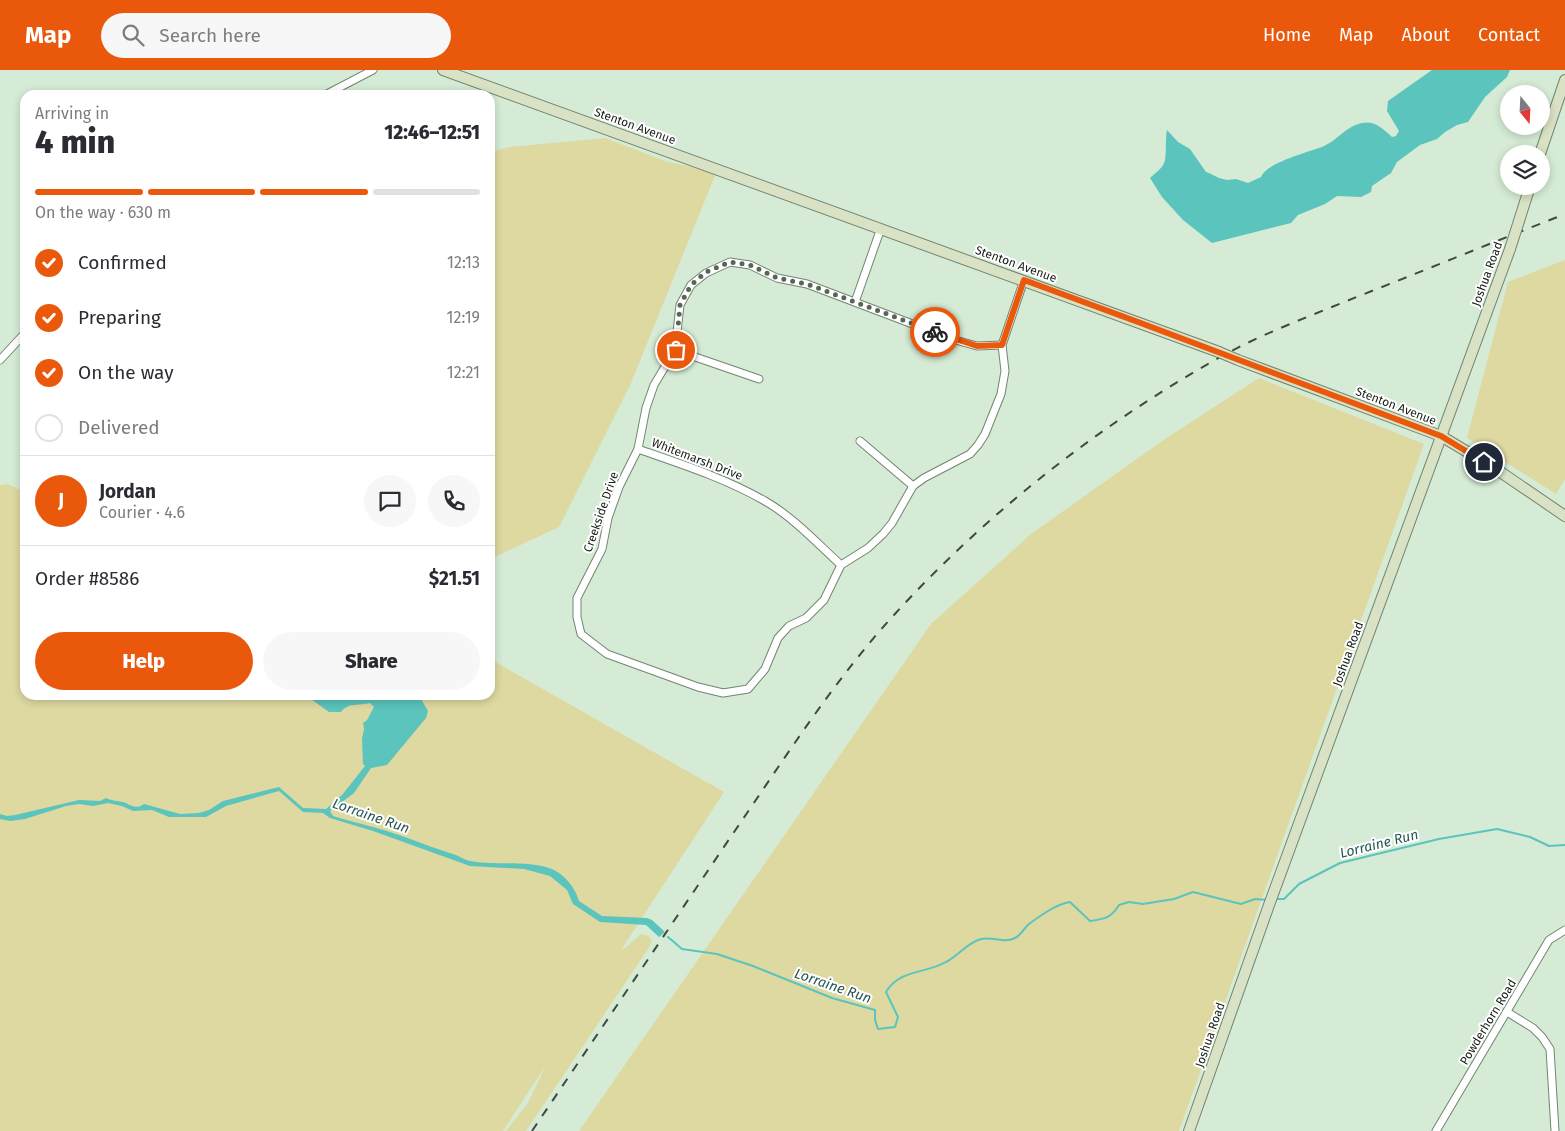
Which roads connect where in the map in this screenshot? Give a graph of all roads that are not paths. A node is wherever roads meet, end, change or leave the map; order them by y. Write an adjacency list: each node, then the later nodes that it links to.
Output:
1 (373, 70): 4 (street)
2 (443, 70): 7 (main road, Stenton Avenue)
3 (1565, 80): 5 (main road)
4 (335, 90)
5 (1543, 145)
6 (1527, 195): 15 (main road, Joshua Road, bridge)
7 (881, 228): 8 (main road, Stenton Avenue); 9 (street)
8 (1024, 280): 11 (street); 15 (main road, Stenton Avenue, bridge)
9 (855, 302): 11 (street, Creekside Drive); 12 (street, Creekside Drive)
10 (20, 338): 13 (street)
11 (1002, 345): 18 (street)
12 (676, 350): 14 (street); 17 (street, Creekside Drive)
13 (0, 360)
14 (759, 379)
15 (1441, 436): 19 (main road, Stenton Avenue); 23 (main road, Joshua Road)
16 (860, 441): 18 (street)
17 (638, 449): 20 (street, Whitemarsh Drive); 20 (street, Creekside Drive)
18 (912, 486): 20 (street)
19 (1565, 516)
20 (841, 565)
21 (1565, 930): 22 (street, Powderhorn Road)
22 (1507, 1012): 24 (street, Powderhorn Road); 25 (street)
23 (1189, 1131)
24 (1436, 1131)
25 (1554, 1131)

